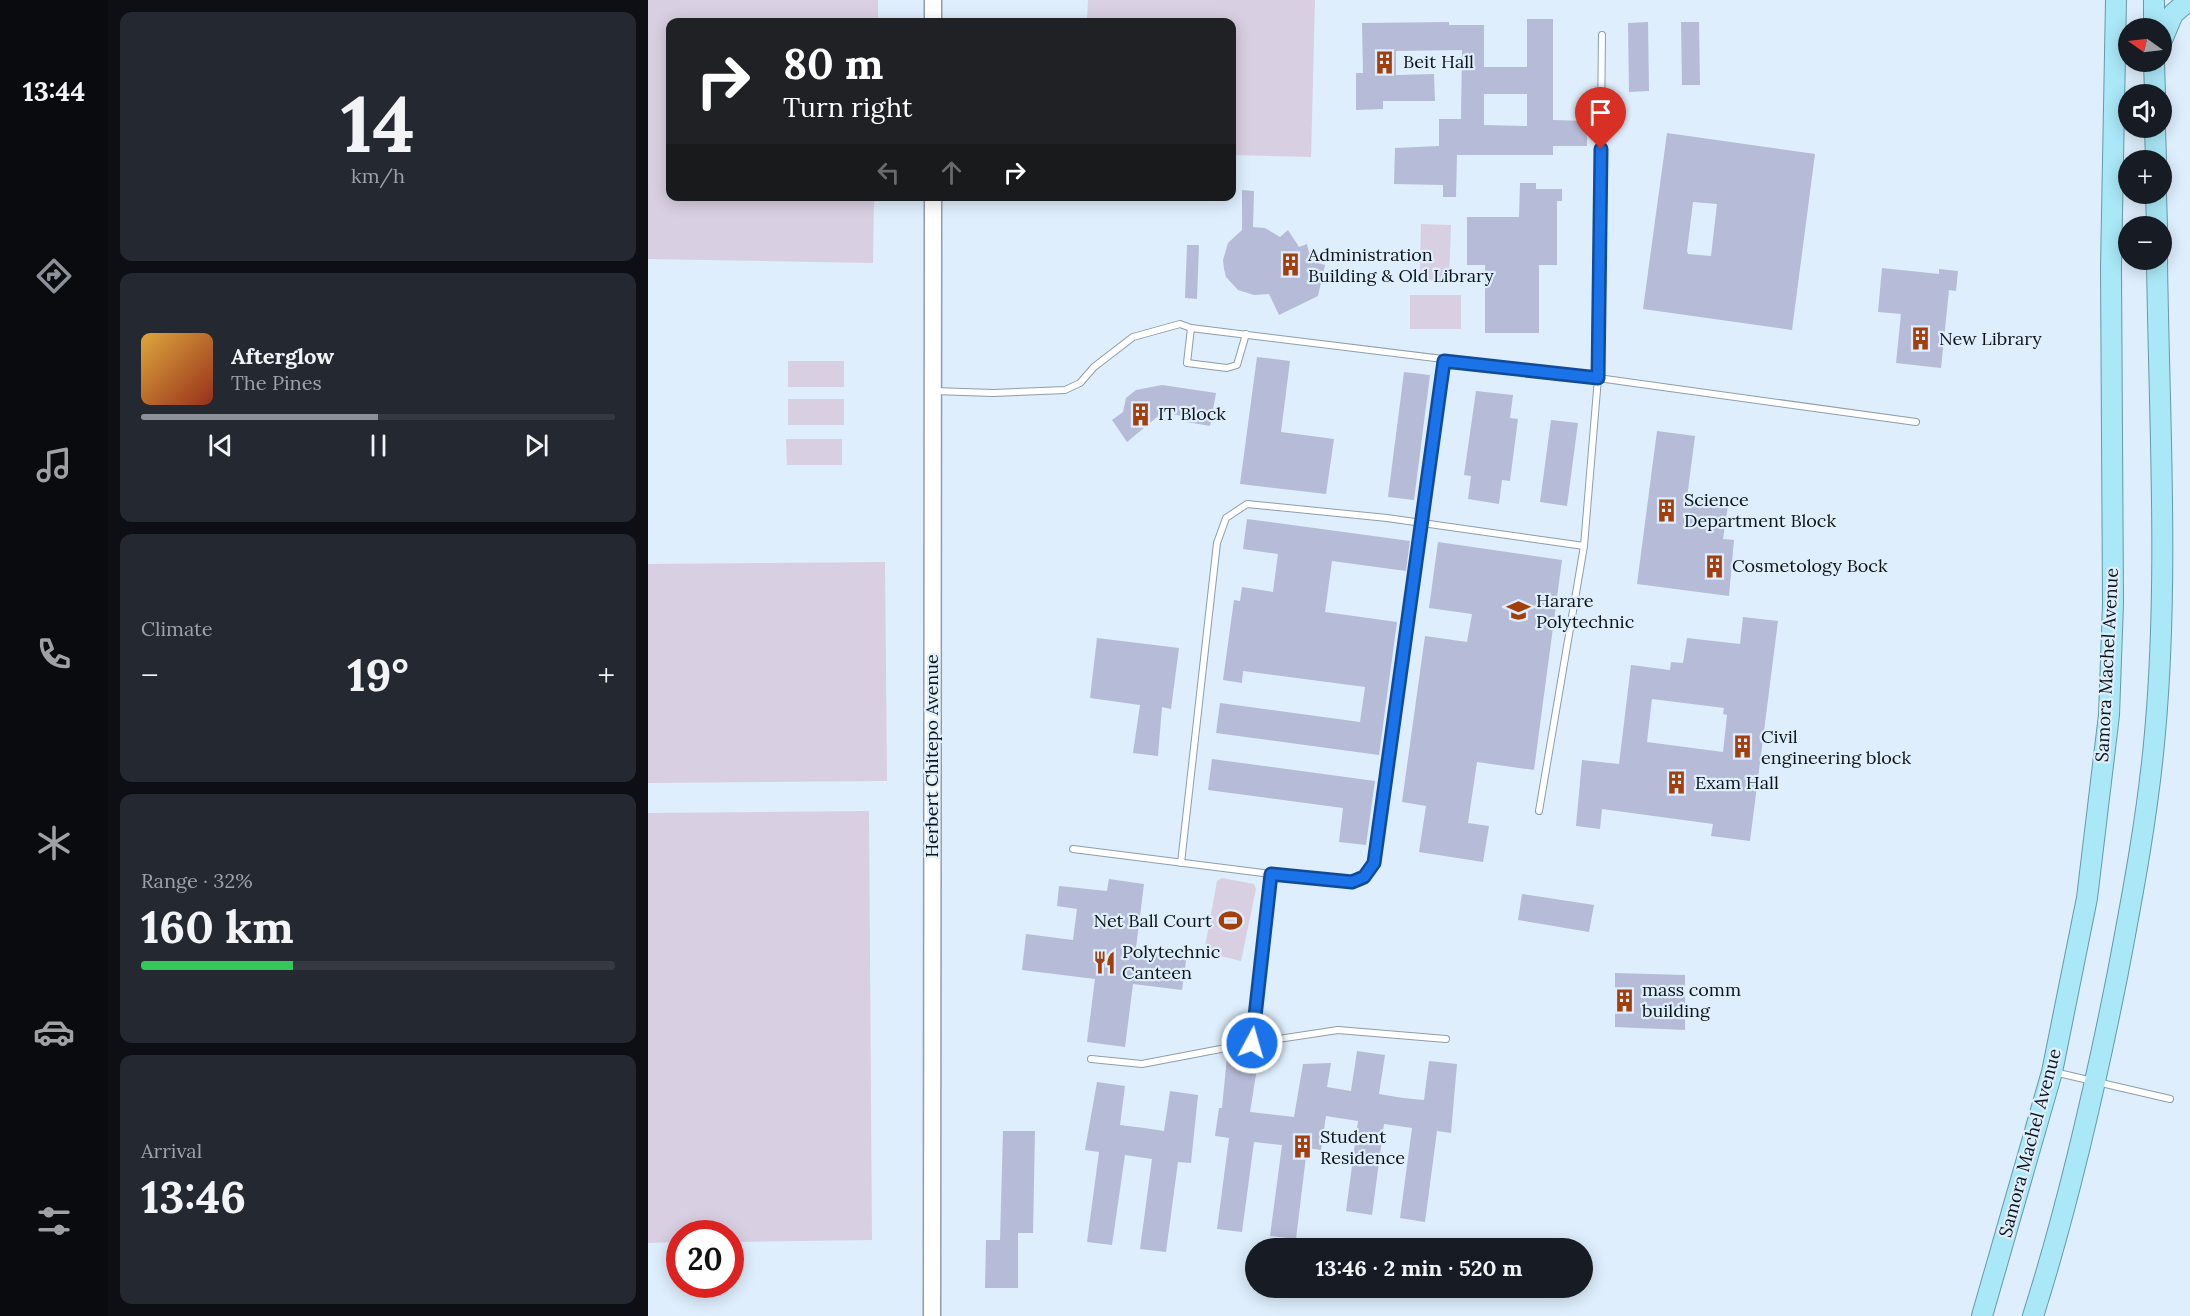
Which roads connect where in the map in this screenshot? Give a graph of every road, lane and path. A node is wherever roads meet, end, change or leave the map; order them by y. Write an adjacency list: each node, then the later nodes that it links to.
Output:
1 (933, 0): 5 (main road)
2 (2116, 0): 26 (highway, Samora Machel Avenue)
3 (2154, 0): 6 (highway)
4 (2189, 0): 7 (highway)
5 (933, 18)
6 (2154, 18)
7 (2171, 18)
8 (1602, 35): 14 (lane)
9 (933, 201): 15 (main road, Herbert Chitepo Avenue)
10 (2157, 270): 27 (highway)
11 (1191, 328): 12 (lane); 12 (lane); 15 (lane)
12 (1246, 334): 13 (lane)
13 (1444, 361): 14 (lane); 17 (lane)
14 (1598, 378): 16 (lane); 18 (lane)
15 (933, 391): 29 (main road, Herbert Chitepo Avenue)
16 (1916, 422)
17 (1419, 524): 18 (lane); 21 (lane); 22 (lane)
18 (1584, 546): 19 (lane)
19 (1539, 811)
20 (1073, 849): 21 (lane)
21 (1180, 863): 22 (lane)
22 (1271, 874): 24 (lane)
23 (1446, 1039): 24 (lane)
24 (1252, 1043): 25 (lane)
25 (1091, 1059)
26 (2052, 1072): 27 (lane); 30 (highway, Samora Machel Avenue)
27 (2097, 1081): 28 (lane); 31 (highway)
28 (2170, 1099)
29 (932, 1316)
30 (1982, 1316)
31 (2033, 1316)

